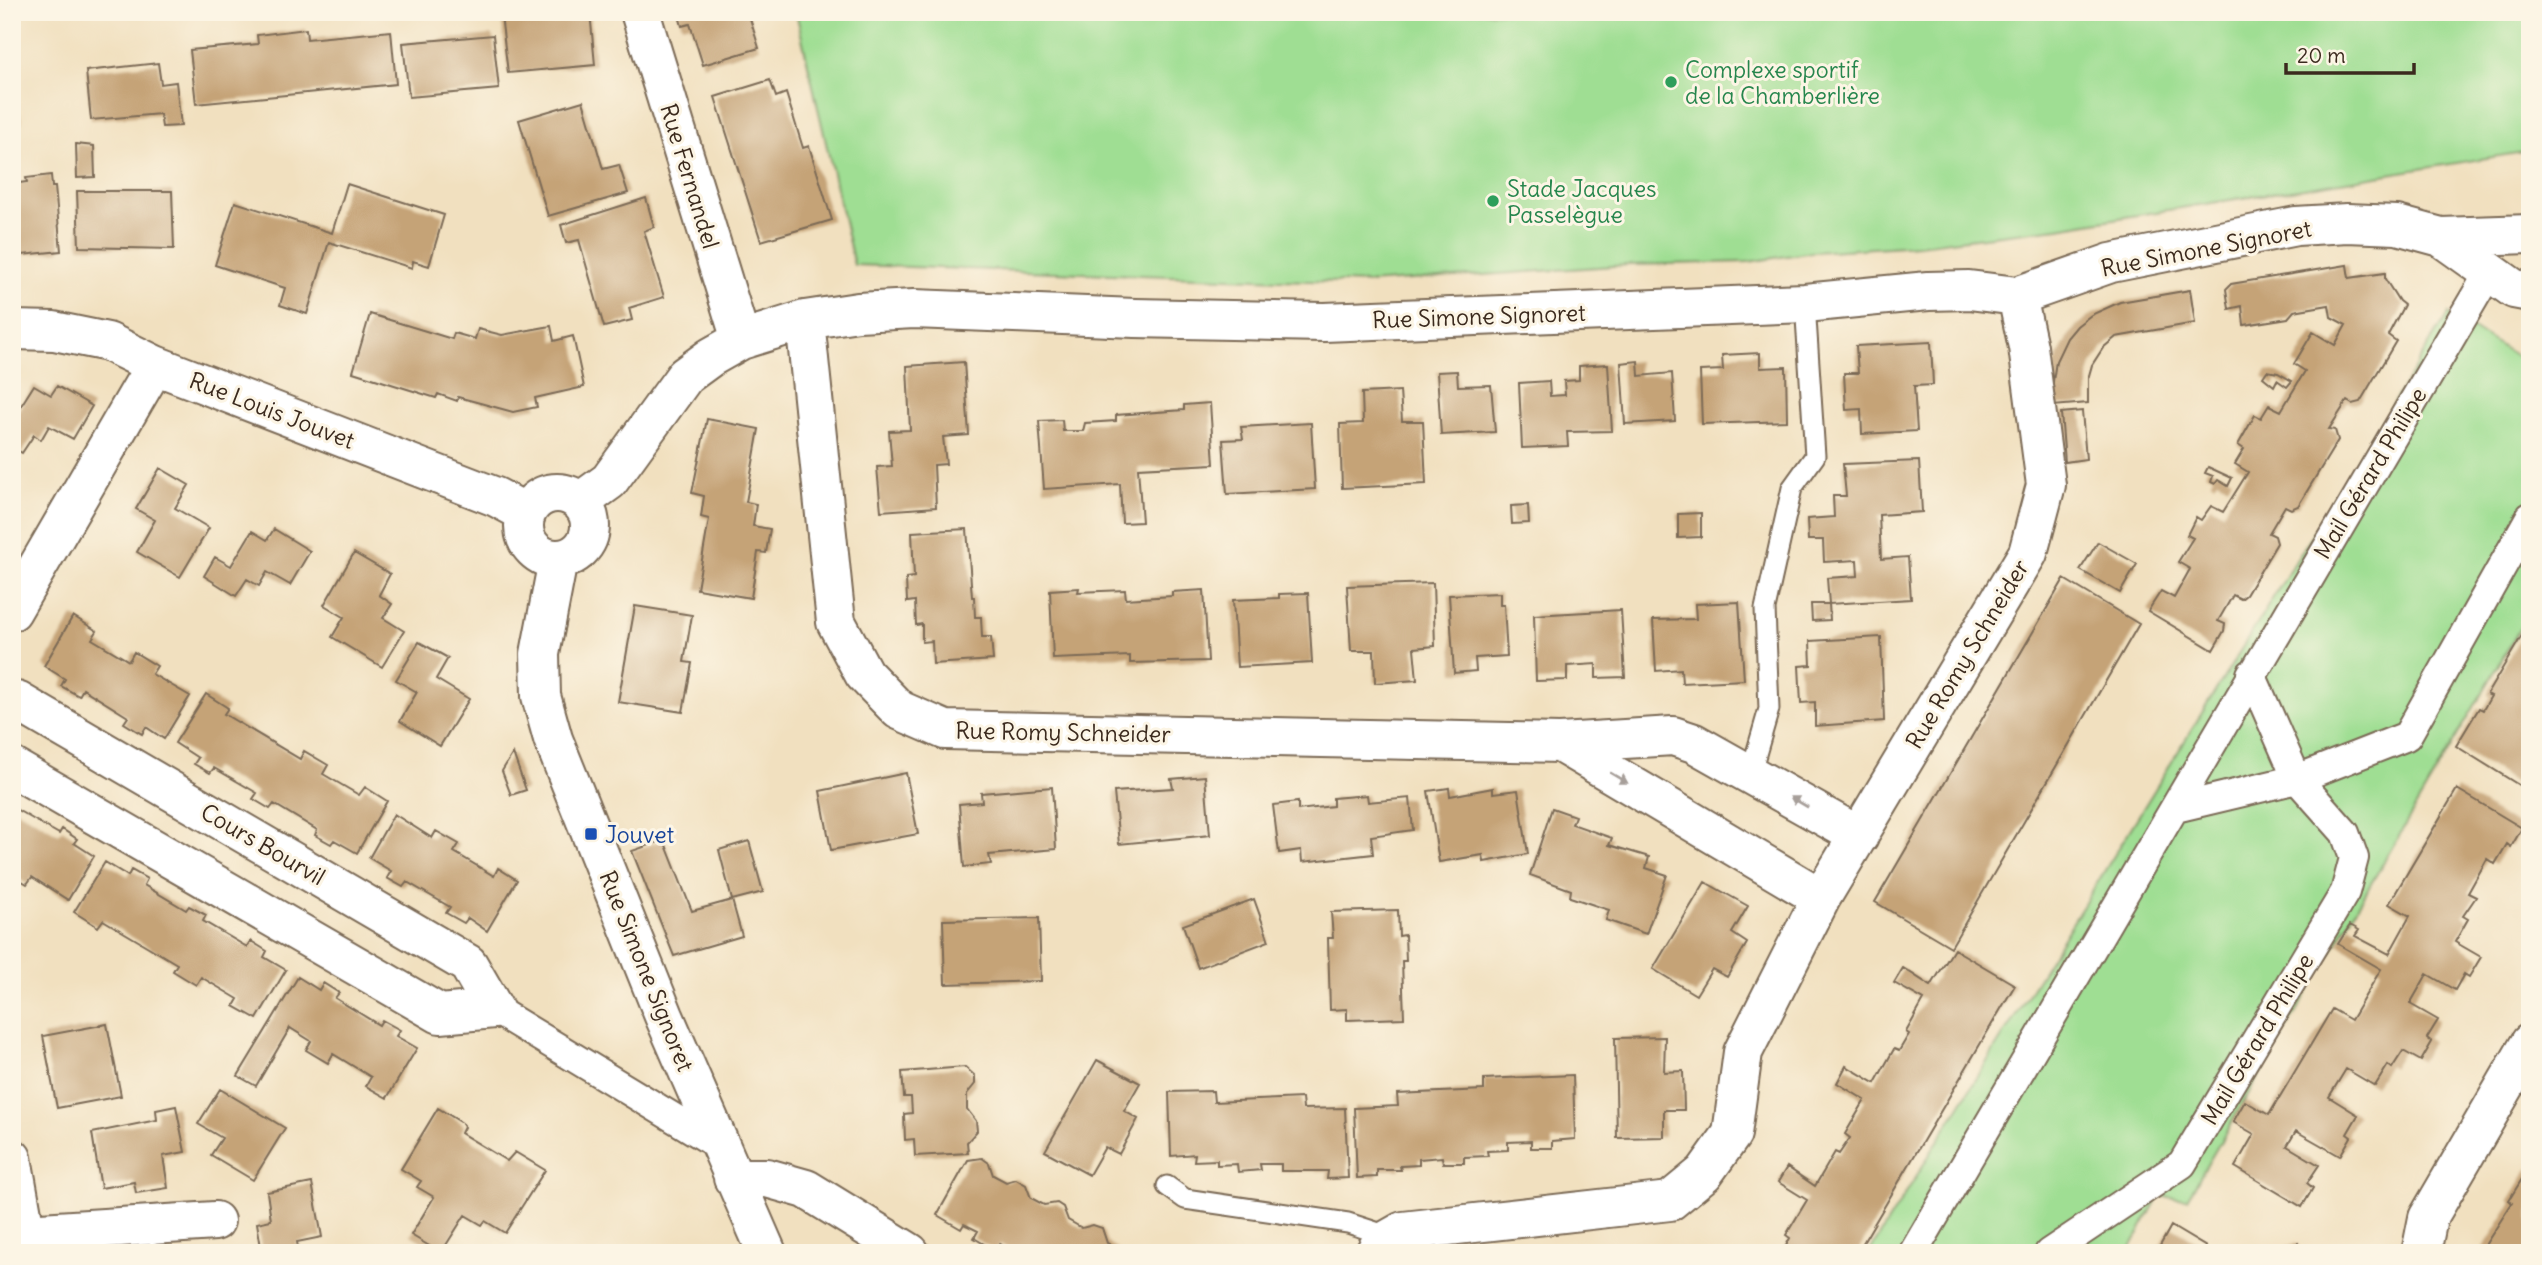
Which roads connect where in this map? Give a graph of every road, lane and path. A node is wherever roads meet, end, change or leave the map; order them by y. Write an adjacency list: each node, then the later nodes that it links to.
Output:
1 (640, 12): 12 (street, Rue Fernandel)
2 (2530, 234): 3 (street, Rue Simone Signoret)
3 (2441, 237): 5 (street, Rue Simone Signoret); 8 (street, Rue Simone Signoret)
4 (2530, 256): 6 (street)
5 (2490, 271): 7 (street, Rue Simone Signoret); 19 (street, Mail Gérard Philipe)
6 (2530, 282)
7 (2530, 292)
8 (2017, 296): 9 (street, Rue Simone Signoret); 26 (street, Rue Romy Schneider)
9 (1805, 303): 10 (street, Rue Simone Signoret); 23 (lane)
10 (805, 320): 12 (street, Rue Simone Signoret); 21 (street, Rue Romy Schneider)
11 (12, 330): 13 (street, Rue Louis Jouvet)
12 (741, 340): 14 (street, Rue Simone Signoret)
13 (155, 365): 15 (street, Rue Louis Jouvet); 18 (street)
14 (580, 502): 15 (street); 17 (street)
15 (526, 513): 17 (street)
16 (2530, 517): 24 (street)
17 (558, 560): 31 (street, Rue Simone Signoret)
18 (12, 611)
19 (2251, 674): 24 (street, Mail Gérard Philipe); 25 (street, Mail Gérard Philipe)
20 (12, 701): 28 (street, Cours Bourvil)
21 (1560, 743): 23 (street, Rue Romy Schneider); 27 (street, Rue Romy Schneider, one-way to 27)
22 (12, 767): 28 (street)
23 (1750, 775): 26 (street, Rue Romy Schneider, one-way to 23)
24 (2297, 779): 25 (street); 39 (street, Mail Gérard Philipe)
25 (2176, 808): 38 (street, Mail Gérard Philipe)
26 (1858, 836): 27 (street, Rue Romy Schneider)
27 (1821, 898): 35 (street)
28 (494, 1009): 31 (street, Cours Bourvil)
29 (2530, 1043): 40 (street)
30 (12, 1158): 34 (street)
31 (726, 1162): 36 (street, Rue Simone Signoret); 37 (street)
32 (1167, 1186): 35 (lane)
33 (215, 1221): 34 (street)
34 (27, 1243)
35 (1383, 1245)
36 (767, 1253)
37 (910, 1253)
38 (1913, 1253)
39 (2049, 1253)
40 (2421, 1253)

